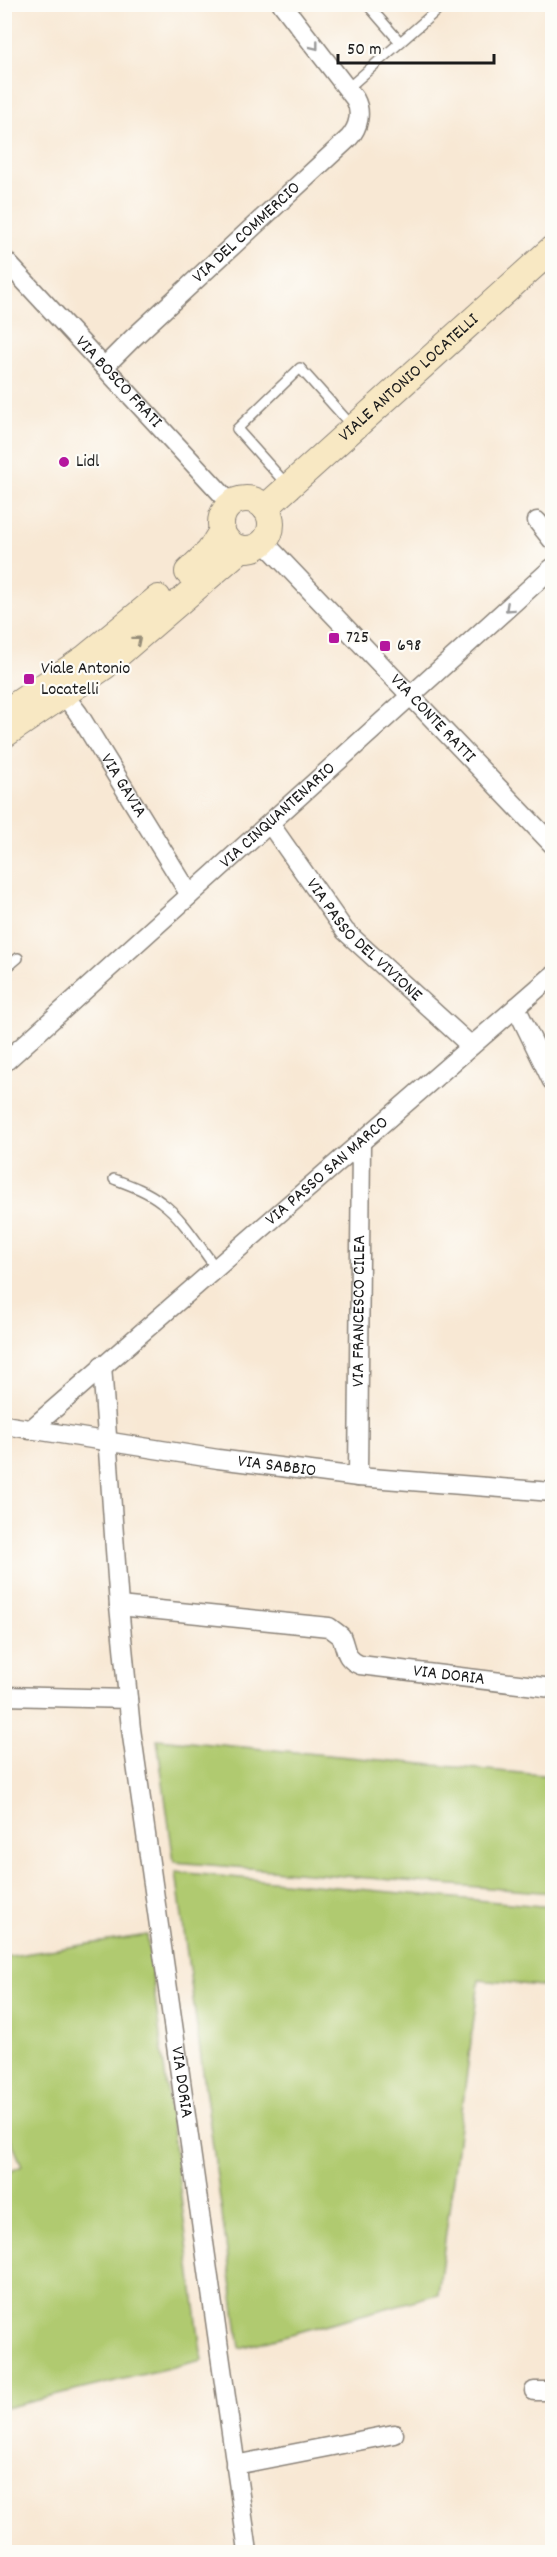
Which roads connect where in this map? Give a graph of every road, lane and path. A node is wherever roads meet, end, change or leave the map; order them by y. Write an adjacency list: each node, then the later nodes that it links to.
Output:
1 (282, 4): 5 (street, VIA DEL COMMERCIO, one-way to 5)
2 (367, 4): 4 (lane)
3 (444, 4): 4 (lane)
4 (400, 42): 5 (lane)
5 (348, 88): 8 (street, VIA DEL COMMERCIO)
6 (552, 249): 9 (street, VIALE ANTONIO LOCATELLI)
7 (4, 259): 8 (street, VIA BOSCO FRATI)
8 (104, 367): 11 (street, VIA BOSCO FRATI)
9 (354, 428): 10 (street, VIALE ANTONIO LOCATELLI); 10 (lane)
10 (288, 487): 12 (street, VIALE ANTONIO LOCATELLI)
11 (231, 504): 12 (street); 15 (street)
12 (265, 508): 15 (street)
13 (537, 521): 14 (street)
14 (552, 540)
15 (242, 541): 17 (street); 18 (street, VIA CONTE RATTI)
16 (552, 568): 18 (street, VIA CINQUANTENARIO, one-way to 18)
17 (59, 688): 19 (street); 20 (street); 23 (street, VIA GAVIA)
18 (412, 696): 21 (street, VIA CINQUANTENARIO); 22 (street, VIA CONTE RATTI)
19 (4, 713)
20 (4, 735)
21 (270, 824): 23 (street, VIA CINQUANTENARIO); 28 (street, VIA PASSO DEL VIVIONE)
22 (552, 844)
23 (190, 895): 29 (street, VIA CINQUANTENARIO)
24 (18, 958): 25 (lane)
25 (4, 970)
26 (552, 976): 27 (street, VIA PASSO SAN MARCO)
27 (516, 1006): 28 (street, VIA PASSO SAN MARCO); 30 (street)
28 (471, 1046): 31 (street, VIA PASSO SAN MARCO)
29 (4, 1063)
30 (552, 1081)
31 (361, 1143): 33 (street, VIA PASSO SAN MARCO); 38 (street, VIA FRANCESCO CILEA)
32 (114, 1179): 33 (lane)
33 (216, 1268): 34 (street, VIA PASSO SAN MARCO)
34 (102, 1365): 36 (street, VIA PASSO SAN MARCO); 37 (street)
35 (4, 1425): 36 (street, VIA SABBIO)
36 (30, 1430): 37 (street, VIA SABBIO)
37 (108, 1442): 38 (street, VIA SABBIO); 40 (street, VIA DORIA)
38 (358, 1477): 39 (street, VIA SABBIO)
39 (552, 1492)
40 (119, 1606): 41 (street, VIA DORIA); 43 (street, VIA DORIA)
41 (552, 1688)
42 (4, 1696): 43 (street)
43 (128, 1699): 47 (street, VIA DORIA)
44 (534, 2391): 45 (street)
45 (552, 2391)
46 (394, 2434): 47 (street)
47 (235, 2465): 48 (street, VIA DORIA)
48 (248, 2553)

